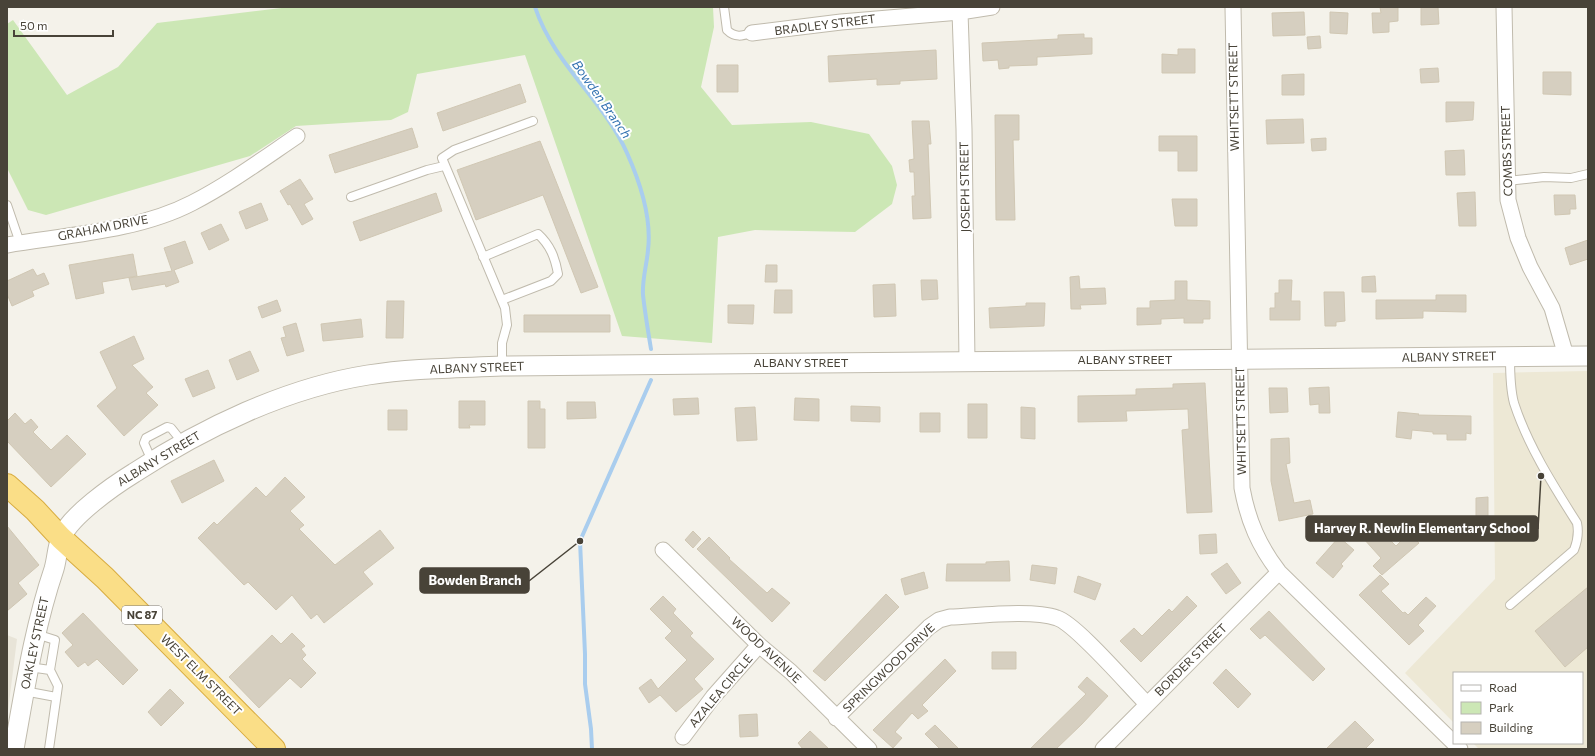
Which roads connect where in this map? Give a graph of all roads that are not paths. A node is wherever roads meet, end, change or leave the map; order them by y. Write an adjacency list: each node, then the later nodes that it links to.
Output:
1 (724, 7): 6 (lane)
2 (992, 7): 5 (street, BRADLEY STREET)
3 (1233, 7): 20 (street, WHITSETT STREET)
4 (1504, 7): 11 (street, COMBS STREET)
5 (960, 12): 6 (street, BRADLEY STREET); 21 (street, JOSEPH STREET)
6 (752, 33)
7 (533, 121): 9 (lane)
8 (297, 136): 14 (street, GRAHAM DRIVE)
9 (444, 166): 12 (lane); 15 (lane)
10 (1588, 174): 11 (lane)
11 (1507, 181): 18 (street, COMBS STREET)
12 (351, 197)
13 (7, 205): 14 (lane)
14 (13, 244)
15 (483, 257): 16 (lane); 16 (lane)
16 (502, 300): 22 (lane)
17 (1510, 356): 18 (street, ALBANY STREET); 20 (street, ALBANY STREET); 27 (lane)
18 (1566, 356): 19 (street, ALBANY STREET)
19 (1588, 356)
20 (1240, 359): 21 (street, ALBANY STREET); 26 (street, WHITSETT STREET)
21 (967, 362): 22 (street, ALBANY STREET)
22 (502, 366): 24 (street, ALBANY STREET)
23 (7, 486): 24 (highway, WEST ELM STREET / NC 87)
24 (61, 538): 28 (street, OAKLEY STREET); 40 (highway, WEST ELM STREET / NC 87)
25 (663, 550): 29 (street, WOOD AVENUE)
26 (1279, 572): 34 (street, BORDER STREET); 37 (street, WHITSETT STREET)
27 (1510, 605)
28 (35, 634): 30 (street, OAKLEY STREET); 31 (lane)
29 (759, 645): 35 (street, WOOD AVENUE); 36 (street, AZALEA CIRCLE)
30 (29, 667): 31 (lane); 32 (street, OAKLEY STREET)
31 (50, 670): 33 (lane)
32 (24, 691): 33 (lane); 38 (street, OAKLEY STREET)
33 (56, 697): 39 (lane)
34 (1147, 704): 35 (street, SPRINGWOOD DRIVE); 42 (street, BORDER STREET)
35 (836, 718): 41 (street, WOOD AVENUE)
36 (683, 737)
37 (1453, 742)
38 (14, 749)
39 (49, 749)
40 (274, 749)
41 (868, 749)
42 (1103, 749)

